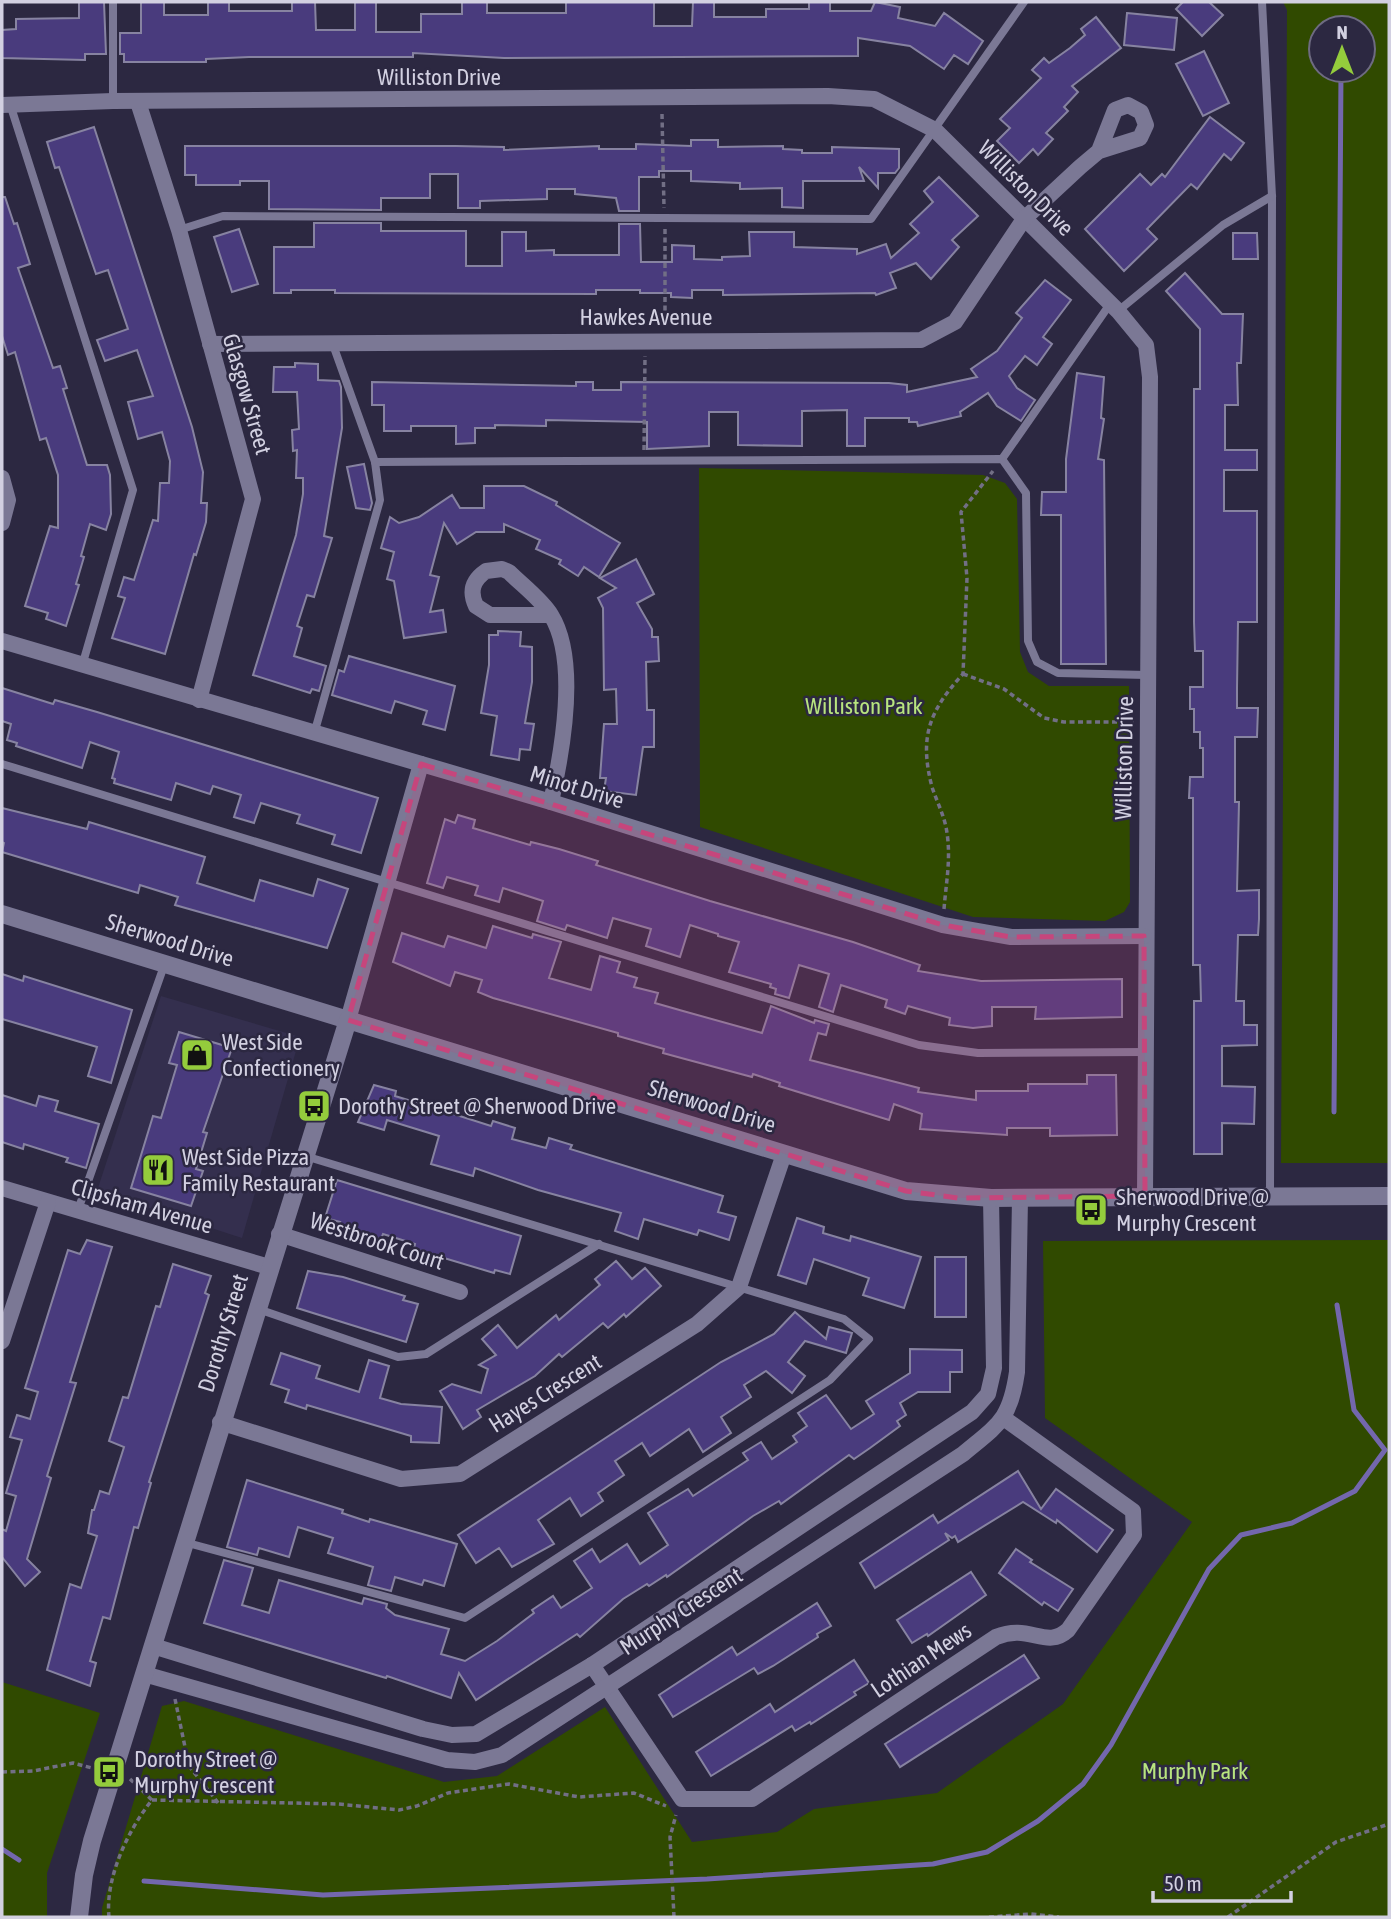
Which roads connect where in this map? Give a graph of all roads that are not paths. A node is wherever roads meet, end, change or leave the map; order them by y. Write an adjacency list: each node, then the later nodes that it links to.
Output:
1 (113, 2): 4 (lane)
2 (1024, 2): 7 (lane)
3 (1262, 2): 9 (lane)
4 (113, 101): 5 (street, Williston Drive); 6 (street, Williston Drive)
5 (138, 102): 7 (street, Williston Drive); 11 (street, Glasgow Street)
6 (6, 105): 22 (lane)
7 (935, 130): 10 (street, Williston Drive); 11 (lane)
8 (1099, 150): 10 (street, Hawkes Avenue)
9 (1272, 196): 12 (lane); 39 (lane)
10 (1024, 219): 12 (street, Williston Drive); 13 (street, Hawkes Avenue)
11 (179, 230): 14 (street, Glasgow Street)
12 (1114, 307): 15 (lane); 23 (street, Williston Drive)
13 (332, 342): 14 (street, Hawkes Avenue); 16 (lane)
14 (210, 344): 24 (street, Glasgow Street)
15 (1002, 459): 16 (lane); 23 (lane)
16 (375, 461): 25 (lane)
17 (2, 478): 18 (street)
18 (5, 500): 19 (street)
19 (2, 523)
20 (551, 615): 20 (street); 28 (street)
21 (2, 641): 22 (street, Minot Drive)
22 (82, 666): 24 (street, Minot Drive)
23 (1147, 676): 31 (street, Williston Drive)
24 (199, 700): 25 (street, Minot Drive)
25 (314, 734): 27 (street, Minot Drive)
26 (2, 764): 29 (lane)
27 (421, 764): 28 (street, Minot Drive); 29 (street, Dorothy Street)
28 (551, 802): 31 (street, Minot Drive)
29 (387, 881): 33 (street, Dorothy Street); 34 (lane)
30 (2, 914): 32 (street, Sherwood Drive)
31 (1144, 936): 34 (street, Williston Drive)
32 (165, 963): 33 (street, Sherwood Drive); 44 (lane)
33 (348, 1020): 35 (street, Sherwood Drive); 36 (street, Dorothy Street)
34 (1145, 1052): 38 (street, Williston Drive)
35 (784, 1154): 41 (street, Sherwood Drive); 48 (street, Hayes Crescent)
36 (305, 1156): 45 (street, Dorothy Street); 46 (lane)
37 (2, 1188): 43 (street, Clipsham Avenue)
38 (1145, 1196): 39 (street, Sherwood Drive); 42 (street, Sherwood Drive)
39 (1270, 1196): 40 (street, Sherwood Drive)
40 (1389, 1196)
41 (992, 1198): 42 (street, Sherwood Drive); 56 (street, Murphy Crescent)
42 (1020, 1198): 52 (street)
43 (48, 1202): 44 (street, Clipsham Avenue); 51 (street)
44 (78, 1210): 47 (street, Clipsham Avenue)
45 (279, 1234): 47 (street, Dorothy Street); 49 (street, Westbrook Court)
46 (599, 1244): 48 (lane); 50 (lane)
47 (269, 1267): 50 (street, Dorothy Street)
48 (739, 1287): 53 (street, Hayes Crescent); 54 (lane)
49 (460, 1292)
50 (258, 1309): 53 (street, Dorothy Street)
51 (2, 1341)
52 (1005, 1419): 58 (street, Murphy Crescent); 58 (street, Lothian Mews)
53 (220, 1422): 54 (street, Dorothy Street)
54 (184, 1542): 55 (street, Dorothy Street)
55 (153, 1646): 56 (street, Murphy Crescent); 57 (street, Dorothy Street)
56 (592, 1665): 58 (street, Lothian Mews)
57 (144, 1674): 58 (street, Murphy Crescent); 59 (street, Dorothy Street)
58 (606, 1687)
59 (79, 1917)

